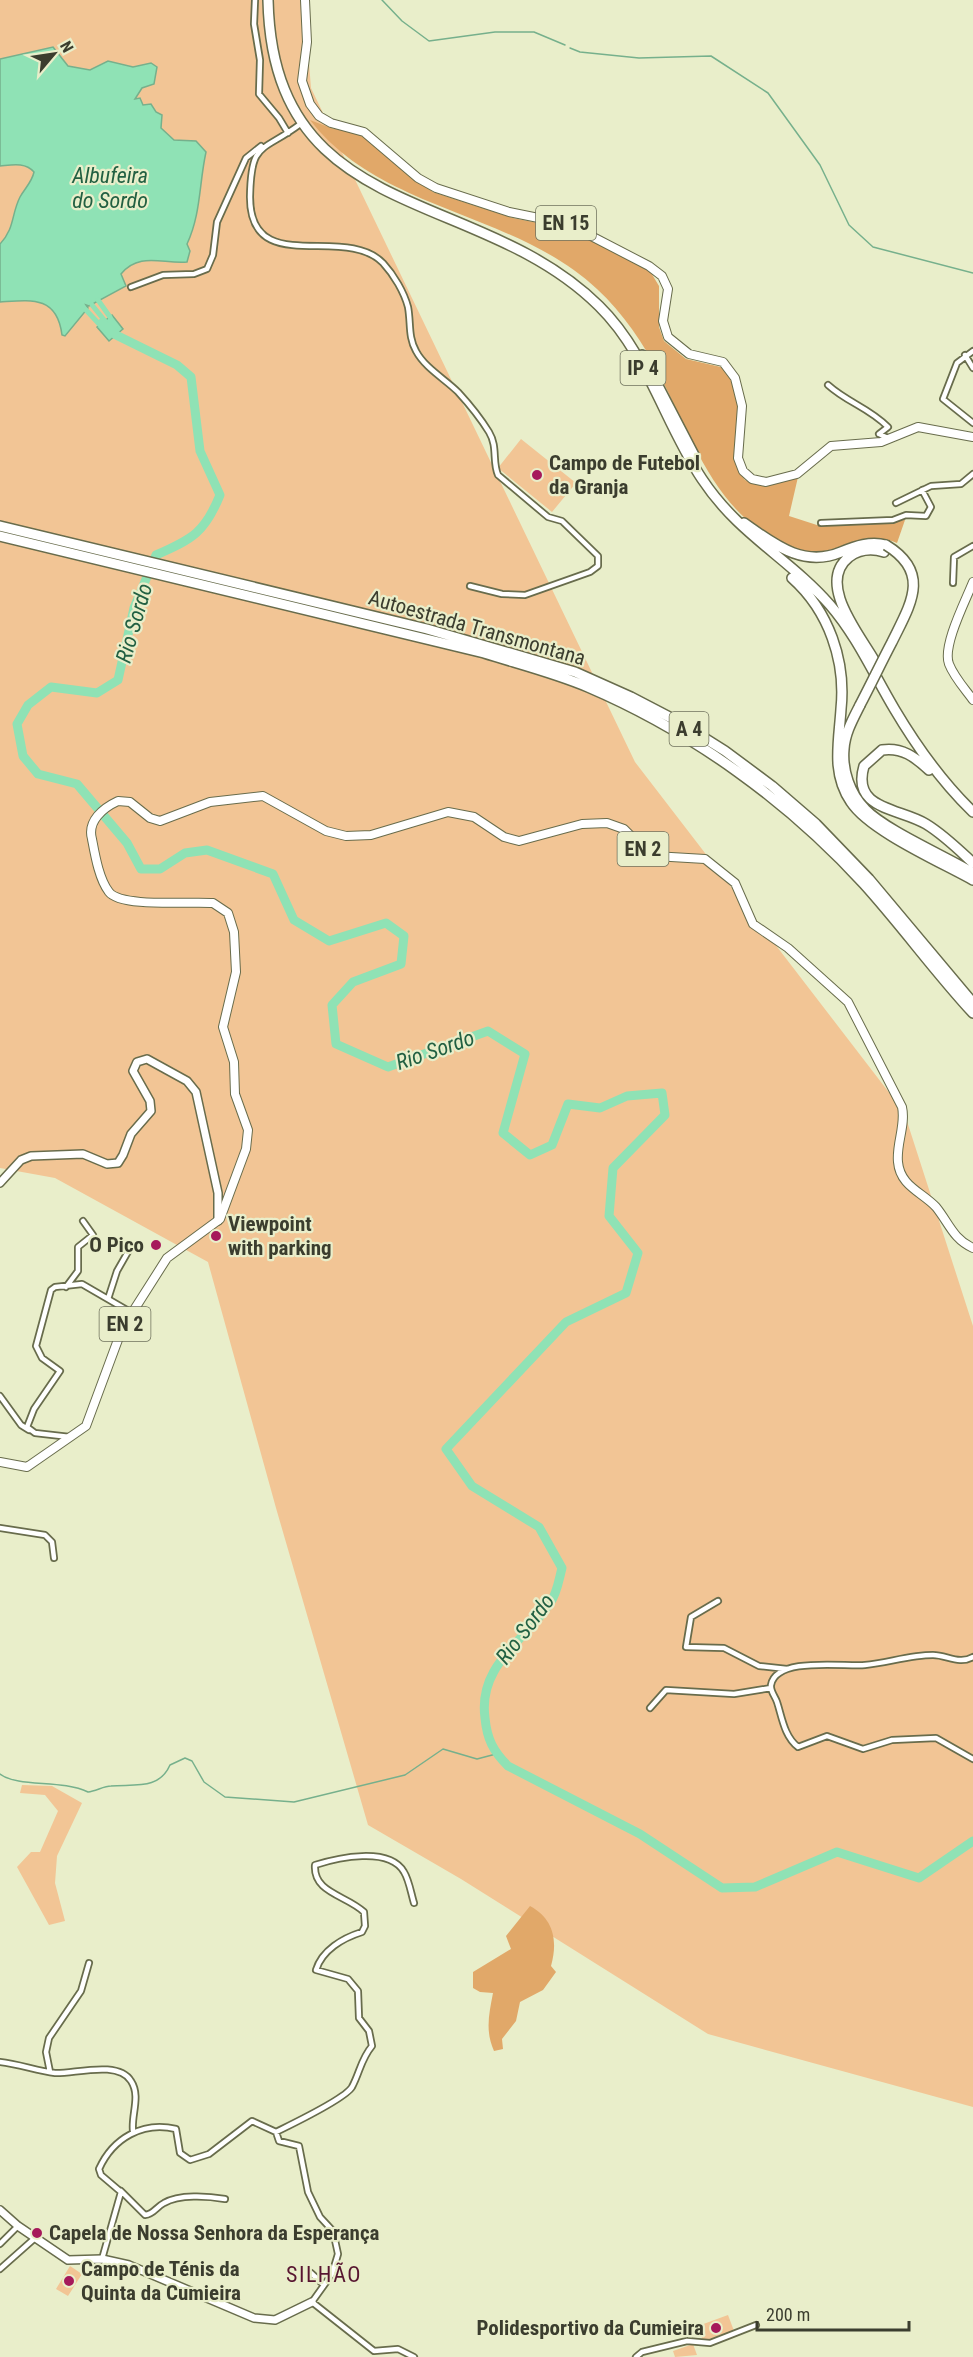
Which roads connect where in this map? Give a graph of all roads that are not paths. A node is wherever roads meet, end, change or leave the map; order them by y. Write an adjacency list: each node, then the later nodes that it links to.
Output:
1 (255, 0): 5 (street)
2 (270, 0): 11 (highway, IP 4); 19 (highway, IP 4)
3 (305, 0): 15 (main road, EN 15)
4 (299, 125): 5 (street)
5 (288, 133): 6 (street)
6 (267, 144): 7 (street); 26 (street)
7 (131, 287)
8 (973, 351): 9 (street)
9 (965, 355): 10 (street); 13 (street)
10 (973, 368)
11 (645, 372): 30 (highway); 31 (highway, IP 4)
12 (828, 385): 15 (street)
13 (973, 423)
14 (973, 437): 15 (main road, EN 15)
15 (891, 439)
16 (973, 474): 17 (street)
17 (922, 490): 18 (street); 20 (street)
18 (896, 503)
19 (744, 523): 23 (highway); 29 (highway, IP 4)
20 (821, 524)
21 (3, 532): 35 (highway, Autoestrada Transmontana / A 4)
22 (973, 546): 25 (street)
23 (885, 548): 28 (highway, bridge); 29 (highway)
24 (973, 582): 27 (main road)
25 (953, 583)
26 (470, 586)
27 (973, 700)
28 (858, 702): 30 (highway); 33 (highway)
29 (901, 712): 31 (highway, IP 4)
30 (838, 769): 34 (highway)
31 (973, 812): 32 (highway)
32 (973, 863)
33 (973, 873)
34 (973, 880)
35 (968, 1003): 36 (highway, Autoestrada Transmontana / A 4); 37 (highway)
36 (973, 1013)
37 (973, 1020)
38 (0, 1183): 39 (street)
39 (216, 1185): 40 (street); 42 (street)
40 (231, 1191): 42 (main road, EN 2); 43 (main road, EN 2)
41 (83, 1221): 45 (street)
42 (218, 1221): 47 (main road, EN 2)
43 (973, 1248)
44 (129, 1250): 46 (street)
45 (66, 1287): 46 (street); 49 (street)
46 (108, 1299): 47 (street)
47 (132, 1313): 50 (main road, EN 2)
48 (0, 1396): 49 (street)
49 (29, 1430): 50 (street)
50 (72, 1437): 51 (main road, EN 2)
51 (0, 1462)
52 (0, 1528): 53 (street)
53 (54, 1558)
54 (718, 1601): 56 (street)
55 (973, 1657): 56 (street)
56 (788, 1669): 57 (street)
57 (771, 1688): 58 (street); 59 (street)
58 (650, 1708)
59 (973, 1759)
60 (414, 1903): 65 (street)
61 (89, 1963): 63 (street)
62 (0, 2062): 63 (street)
63 (50, 2072): 64 (street)
64 (134, 2131): 65 (street); 66 (street)
65 (276, 2132): 75 (street)
66 (121, 2190): 67 (street); 72 (street)
67 (225, 2199)
68 (0, 2210): 69 (street)
69 (18, 2226): 70 (street); 71 (street)
70 (35, 2238): 72 (street); 73 (street)
71 (0, 2244)
72 (102, 2259): 76 (street)
73 (0, 2269)
74 (311, 2273): 75 (street)
75 (324, 2285): 76 (street)
76 (312, 2302): 78 (street)
77 (756, 2325): 79 (street)
78 (414, 2357)
79 (636, 2357)

